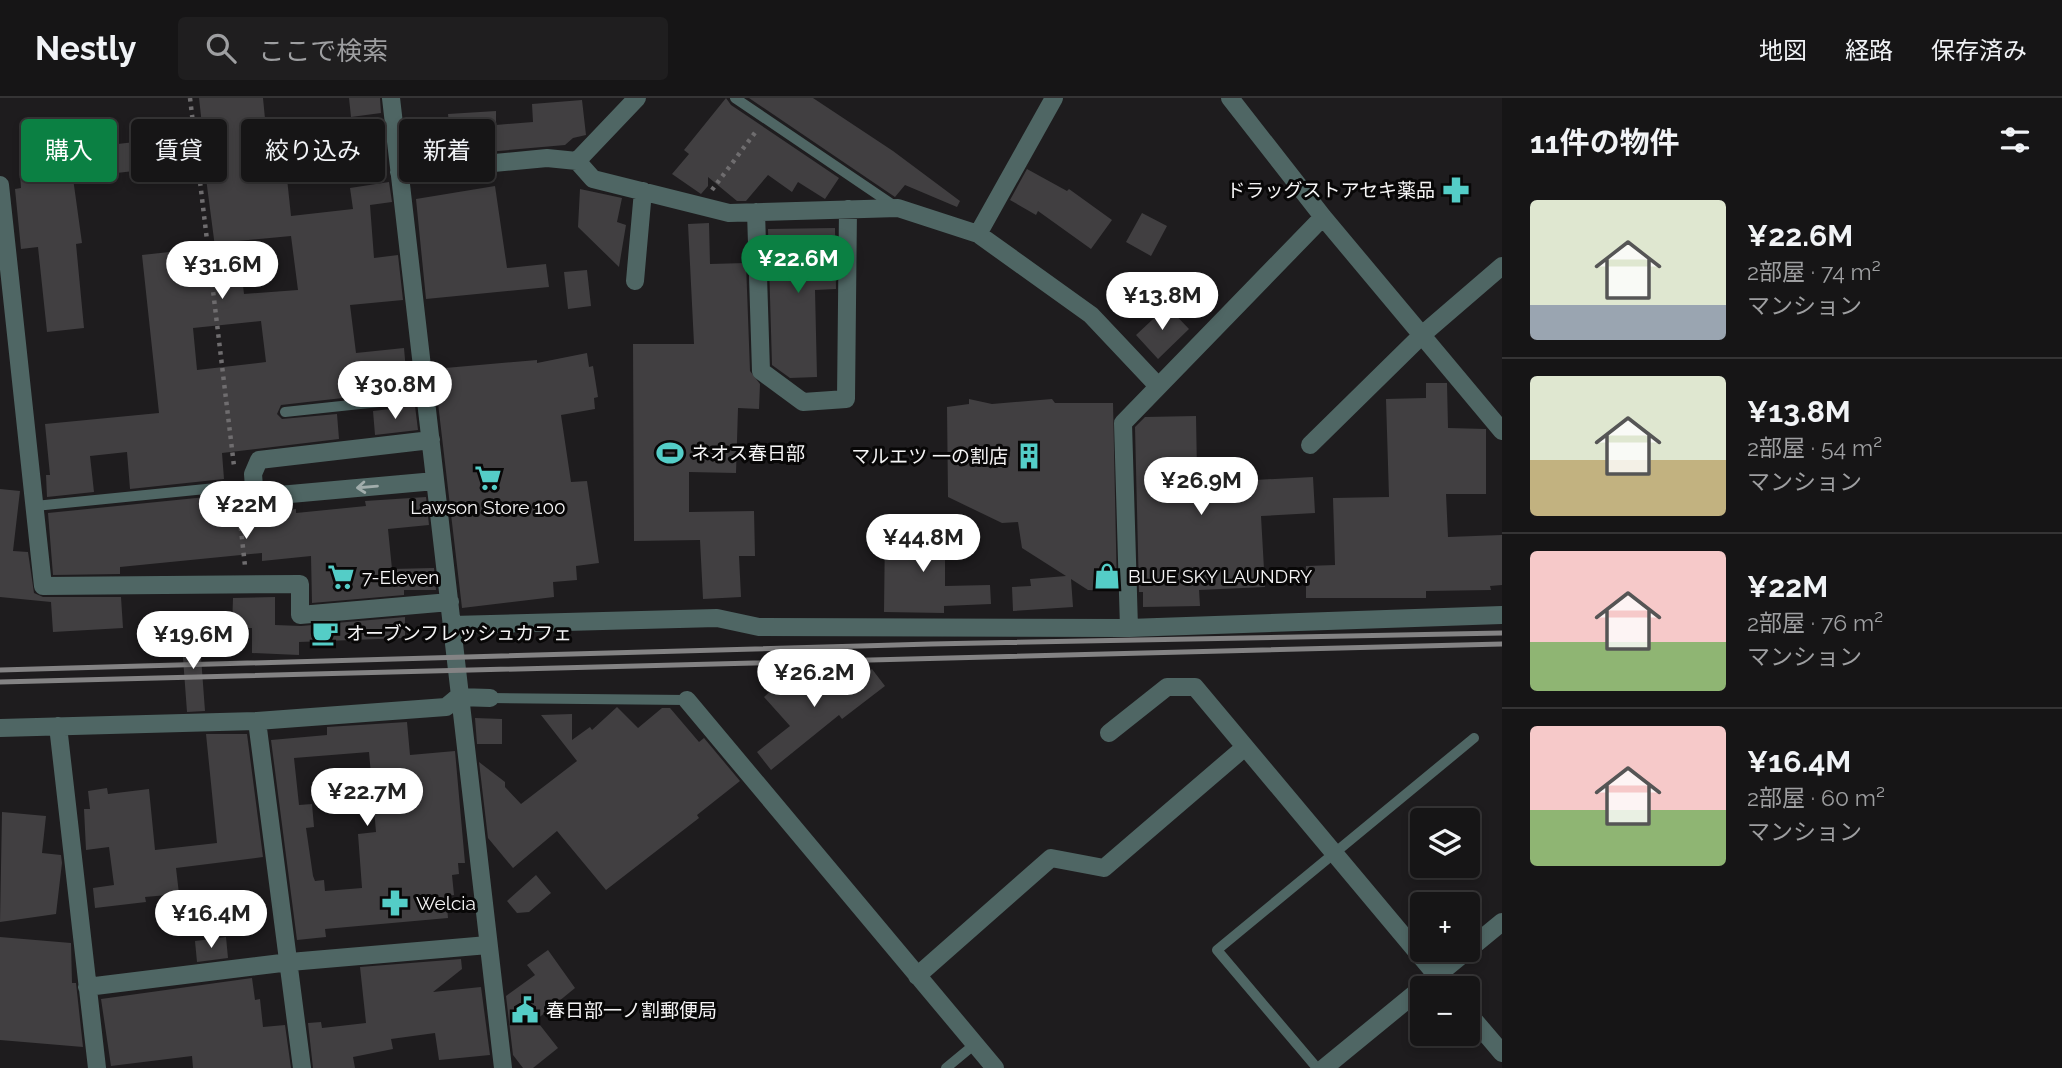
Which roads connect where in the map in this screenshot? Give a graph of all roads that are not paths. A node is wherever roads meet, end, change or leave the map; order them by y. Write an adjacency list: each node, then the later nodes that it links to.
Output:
1 (391, 98): 8 (street)
2 (637, 98): 6 (street)
3 (736, 98): 12 (lane)
4 (1054, 98): 17 (street)
5 (1230, 98): 15 (street)
6 (577, 161): 7 (street); 11 (street)
7 (495, 163)
8 (399, 172)
9 (400, 182): 22 (street)
10 (0, 185): 16 (street)
11 (643, 191): 14 (street); 19 (street)
12 (898, 208): 13 (street); 17 (street)
13 (848, 209): 14 (street); 14 (street)
14 (756, 212)
15 (1323, 217): 20 (street); 21 (street)
16 (3, 223): 29 (street)
17 (978, 234): 21 (street)
18 (1502, 266): 20 (street)
19 (635, 281)
20 (1423, 334): 24 (street); 26 (street)
21 (1158, 386): 33 (street)
22 (426, 397): 23 (lane); 25 (street)
23 (285, 412)
24 (1502, 431)
25 (431, 440): 27 (street); 27 (street, one-way to 25)
26 (1311, 445)
27 (435, 481): 30 (street)
28 (236, 486): 29 (lane)
29 (35, 506): 30 (street)
30 (450, 601): 32 (street)
31 (1502, 615): 33 (street)
32 (452, 625): 33 (street); 34 (street)
33 (1129, 628)
34 (458, 697): 35 (street); 37 (street); 46 (street)
35 (490, 698): 36 (lane)
36 (687, 701): 49 (street)
37 (257, 721): 38 (street); 47 (street)
38 (58, 726): 39 (street); 52 (street)
39 (0, 728)
40 (1109, 733): 42 (street)
41 (1474, 737): 43 (lane)
42 (1245, 747): 43 (street); 49 (street)
43 (1334, 852): 50 (street); 64 (lane)
44 (1502, 922): 45 (street)
45 (1480, 940)
46 (488, 944): 47 (street); 61 (street)
47 (289, 962): 52 (street); 60 (street)
48 (1459, 962): 51 (street)
49 (917, 976): 57 (street)
50 (1438, 976)
51 (1448, 976)
52 (87, 986): 59 (street)
53 (1410, 1006): 65 (street)
54 (1502, 1024): 56 (street)
55 (1480, 1027): 56 (street)
56 (1488, 1036): 58 (street)
57 (975, 1044): 62 (lane); 63 (street)
58 (1502, 1053)
59 (97, 1068)
60 (302, 1068)
61 (503, 1068)
62 (946, 1068)
63 (995, 1068)
64 (1317, 1068)
65 (1324, 1068)

